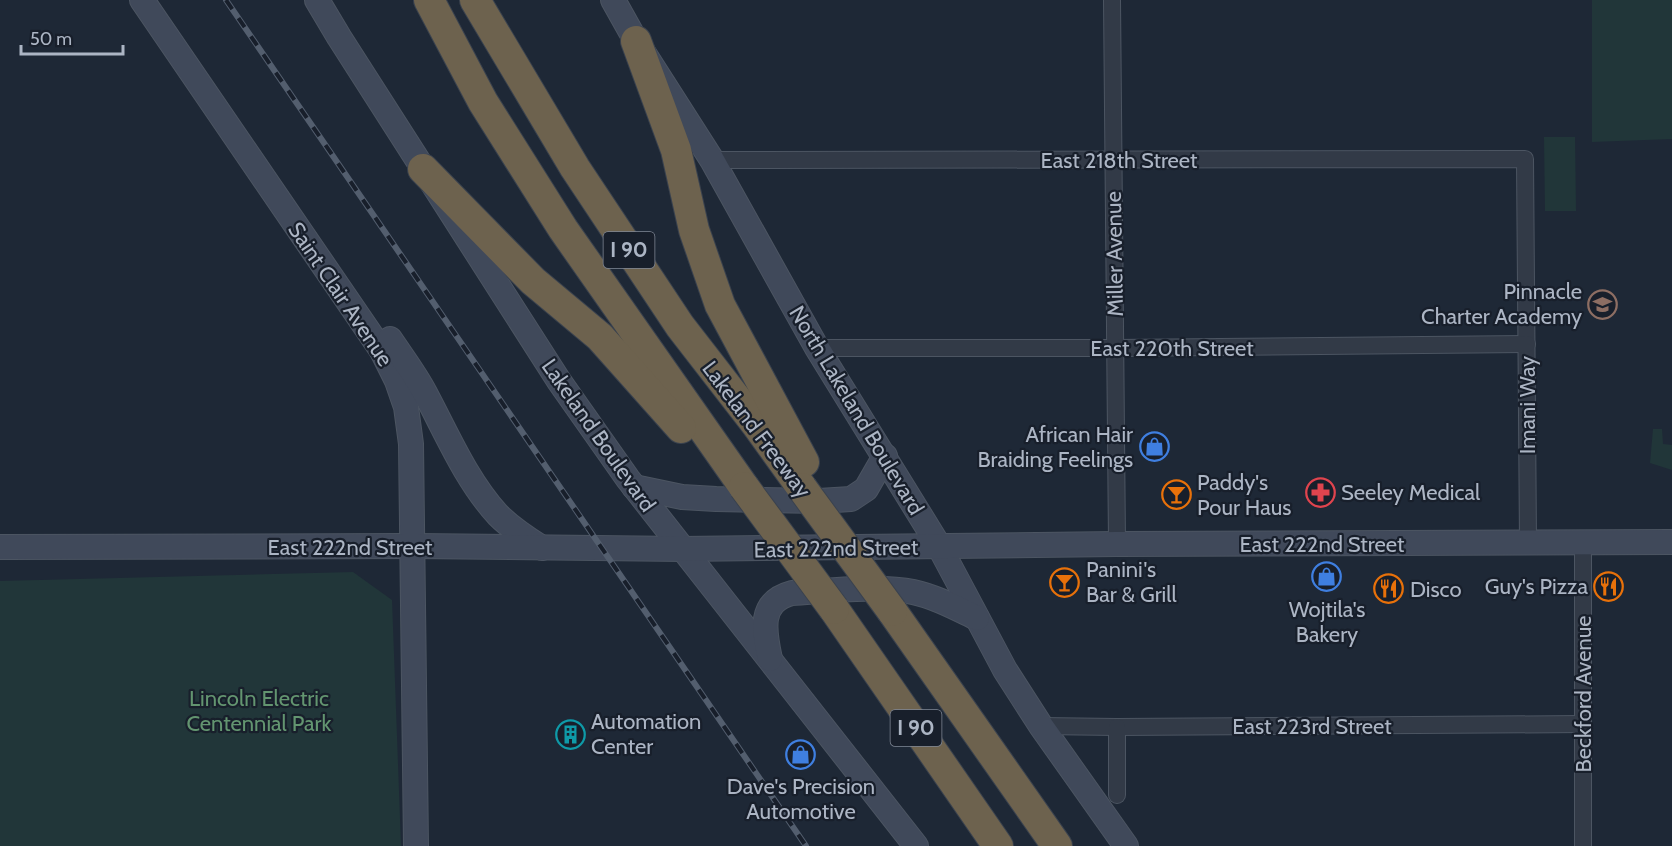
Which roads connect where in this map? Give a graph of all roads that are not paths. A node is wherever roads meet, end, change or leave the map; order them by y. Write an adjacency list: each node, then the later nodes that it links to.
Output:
1 (142, 0): 12 (street, Saint Clair Avenue)
2 (317, 0): 11 (street, Lakeland Boulevard)
3 (429, 0): 17 (highway, Lakeland Freeway / I 90)
4 (475, 0): 19 (highway, Lakeland Freeway / I 90)
5 (614, 0): 7 (street, North Lakeland Boulevard)
6 (1112, 0): 10 (street, Miller Avenue)
7 (636, 41): 9 (street, North Lakeland Boulevard); 19 (highway)
8 (1525, 159): 10 (street, East 218th Street); 13 (street, Imani Way)
9 (712, 160): 10 (street, East 218th Street); 14 (street, North Lakeland Boulevard)
10 (1113, 160): 15 (street, Miller Avenue)
11 (423, 169): 17 (highway); 18 (street, Lakeland Boulevard)
12 (343, 295): 24 (street, Saint Clair Avenue); 27 (street)
13 (1527, 344): 15 (street, East 220th Street); 21 (street, Imani Way)
14 (817, 348): 15 (street, East 220th Street); 16 (street, North Lakeland Boulevard)
15 (1115, 348): 23 (street, Miller Avenue)
16 (885, 456): 18 (street); 25 (street, North Lakeland Boulevard)
17 (744, 487): 37 (highway, Lakeland Freeway / I 90, bridge)
18 (634, 488): 28 (street, Lakeland Boulevard)
19 (810, 488): 38 (highway, I 90, bridge)
20 (1672, 542): 22 (street, East 222nd Street)
21 (1528, 543): 22 (street, East 222nd Street); 23 (street, East 222nd Street)
22 (1583, 543): 31 (street, Beckford Avenue)
23 (1117, 544): 25 (street, East 222nd Street)
24 (413, 546): 26 (street, East 222nd Street); 27 (street, East 222nd Street); 35 (street, Saint Clair Avenue)
25 (939, 546): 28 (street, East 222nd Street); 29 (street, North Lakeland Boulevard)
26 (0, 547)
27 (542, 548): 28 (street, East 222nd Street)
28 (682, 549): 30 (street, Lakeland Boulevard)
29 (977, 618): 30 (street); 32 (street, North Lakeland Boulevard)
30 (770, 660): 36 (street, Lakeland Boulevard)
31 (1583, 724): 33 (street, East 223rd Street); 40 (street, Beckford Avenue)
32 (1041, 726): 33 (street, East 223rd Street); 39 (street, North Lakeland Boulevard)
33 (1117, 727): 34 (street)
34 (1117, 795)
35 (416, 846)
36 (916, 846)
37 (998, 846)
38 (1057, 846)
39 (1126, 846)
40 (1583, 846)

